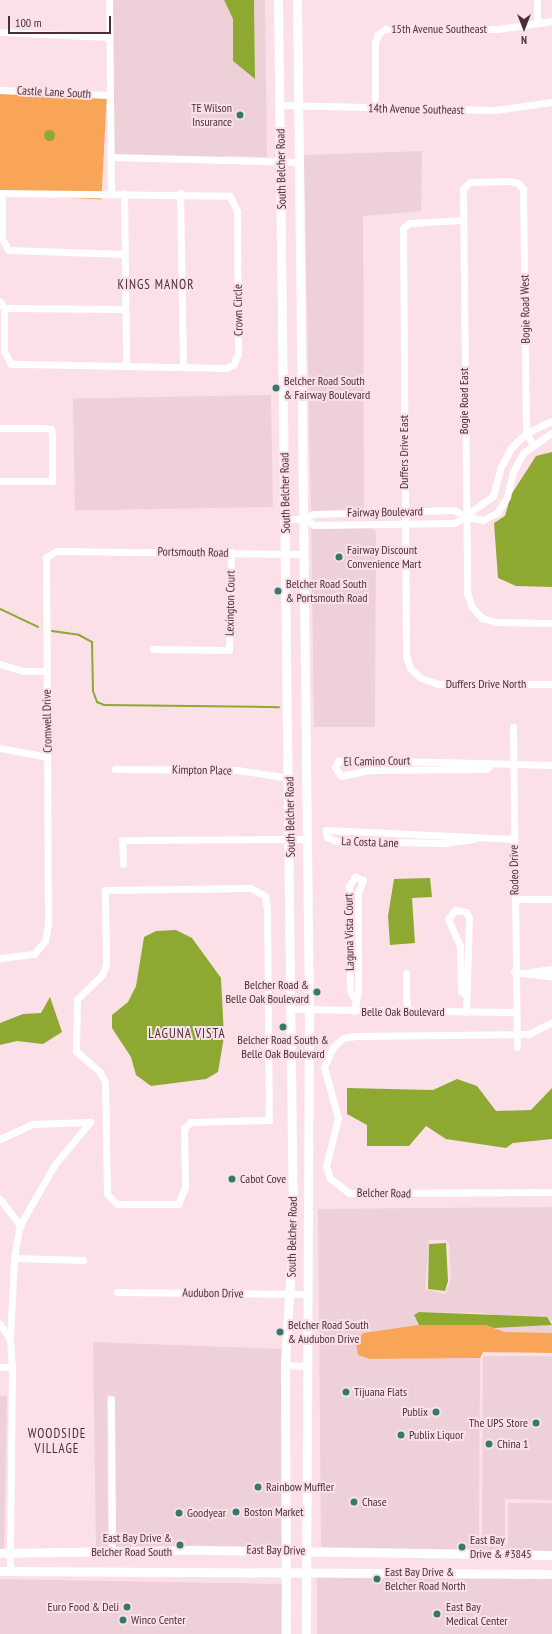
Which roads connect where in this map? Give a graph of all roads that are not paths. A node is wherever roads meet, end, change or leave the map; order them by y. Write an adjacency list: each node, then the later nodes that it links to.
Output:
1 (109, 0): 8 (street)
2 (278, 0): 12 (main road, South Belcher Road)
3 (296, 0): 13 (main road, South Belcher Road)
4 (537, 0): 6 (street)
5 (552, 21): 6 (street, 15th Avenue Southeast)
6 (536, 23): 14 (street, 15th Avenue Southeast)
7 (0, 32): 8 (street)
8 (110, 37): 10 (street)
9 (0, 90): 10 (street, Castle Lane South)
10 (108, 95): 15 (street)
11 (552, 102): 14 (street, 14th Avenue Southeast)
12 (280, 105): 13 (street, 14th Avenue Southeast); 16 (main road, South Belcher Road)
13 (298, 106): 14 (street, 14th Avenue Southeast); 17 (main road, South Belcher Road)
14 (375, 108)
15 (110, 157): 16 (street); 19 (street)
16 (281, 161): 17 (street); 38 (main road, South Belcher Road)
17 (299, 162): 39 (main road, South Belcher Road)
18 (470, 182): 23 (street, Bogie Road East); 32 (street, Bogie Road West)
19 (111, 192): 20 (street, Crown Circle); 22 (street, Crown Circle)
20 (124, 193): 21 (street, Crown Circle); 24 (street)
21 (180, 193): 28 (street); 28 (street, Crown Circle)
22 (1, 194): 24 (street)
23 (463, 220): 35 (street, Duffers Drive East); 37 (street, Bogie Road East)
24 (125, 254): 26 (street)
25 (2, 304): 26 (street); 27 (street, Crown Circle)
26 (125, 309): 27 (street)
27 (126, 366): 28 (street, Crown Circle)
28 (183, 367)
29 (552, 421): 32 (street, Fairway Boulevard)
30 (0, 428): 34 (street)
31 (552, 432): 33 (street, Fairway Boulevard)
32 (526, 433): 33 (street); 37 (street, Fairway Boulevard)
33 (533, 444): 37 (street, Fairway Boulevard)
34 (0, 481)
35 (405, 511): 36 (street, Fairway Boulevard); 37 (street, Fairway Boulevard); 40 (street, Duffers Drive East)
36 (342, 513): 39 (street, Fairway Boulevard); 41 (street)
37 (465, 517): 40 (street, Fairway Boulevard); 46 (street, Bogie Road East)
38 (285, 519): 39 (street, Fairway Boulevard); 44 (main road, South Belcher Road)
39 (303, 519): 41 (street, Fairway Boulevard); 45 (main road, South Belcher Road)
40 (405, 524): 41 (street, Fairway Boulevard); 50 (street, Duffers Drive East)
41 (342, 525)
42 (84, 550): 43 (street, Portsmouth Road); 49 (street, Cromwell Drive)
43 (231, 552): 44 (street, Portsmouth Road); 47 (street, Lexington Court)
44 (286, 553): 45 (street, Portsmouth Road); 59 (main road, South Belcher Road)
45 (303, 554): 61 (main road, South Belcher Road)
46 (552, 623)
47 (153, 649)
48 (0, 664): 49 (street)
49 (46, 671): 54 (street, Cromwell Drive)
50 (421, 678): 51 (street, Duffers Drive North)
51 (552, 684)
52 (513, 727): 56 (street, Rodeo Drive)
53 (0, 748): 54 (street)
54 (47, 757): 67 (street, Cromwell Drive)
55 (492, 764): 55 (street, El Camino Court); 56 (street, El Camino Court)
56 (513, 764): 57 (street, El Camino Court); 63 (street, Rodeo Drive)
57 (552, 765)
58 (115, 769): 59 (street, Kimpton Place)
59 (289, 778): 60 (main road, South Belcher Road)
60 (290, 839): 61 (street); 64 (street); 76 (main road, South Belcher Road)
61 (306, 839): 77 (main road, South Belcher Road)
62 (474, 839): 62 (street, La Costa Lane); 63 (street, La Costa Lane)
63 (514, 839): 65 (street, Rodeo Drive)
64 (123, 864)
65 (515, 899): 66 (street); 69 (street, Rodeo Drive)
66 (552, 899)
67 (0, 958)
68 (552, 969): 70 (street)
69 (514, 972): 70 (street); 81 (street, Rodeo Drive)
70 (531, 972): 72 (street)
71 (406, 973): 79 (street)
72 (552, 977)
73 (466, 994): 73 (street); 80 (street)
74 (355, 1000): 74 (street, Laguna Vista Court); 78 (street, Laguna Vista Court)
75 (269, 1008): 75 (street)
76 (291, 1008): 77 (street, Belle Oak Boulevard); 92 (main road, South Belcher Road)
77 (309, 1010): 78 (street, Belle Oak Boulevard); 93 (main road, South Belcher Road)
78 (354, 1012): 79 (street, Belle Oak Boulevard)
79 (406, 1012): 80 (street, Belle Oak Boulevard)
80 (466, 1012): 81 (street, Belle Oak Boulevard)
81 (515, 1012): 83 (street)
82 (552, 1022): 83 (street, Belcher Road)
83 (516, 1034): 84 (street); 86 (street, Belcher Road)
84 (517, 1047)
85 (0, 1139): 88 (street)
86 (552, 1192)
87 (0, 1199): 88 (street)
88 (20, 1226): 89 (street)
89 (14, 1258): 90 (street); 95 (street)
90 (83, 1260)
91 (117, 1292): 92 (street, Audubon Drive)
92 (291, 1294): 93 (street, Audubon Drive); 96 (main road, South Belcher Road)
93 (308, 1294): 97 (main road, South Belcher Road)
94 (0, 1324): 95 (street)
95 (10, 1339): 99 (street)
96 (285, 1365): 97 (street); 101 (main road, South Belcher Road)
97 (305, 1366): 102 (main road, South Belcher Road)
98 (0, 1367): 99 (street)
99 (12, 1367): 104 (street)
100 (111, 1399): 103 (street)
101 (286, 1551): 102 (main road, East Bay Drive); 103 (main road, East Bay Drive); 108 (main road, South Belcher Road)
102 (306, 1551): 105 (main road, East Bay Drive); 109 (main road, South Belcher Road)
103 (112, 1552): 104 (main road, East Bay Drive)
104 (4, 1553): 107 (street)
105 (552, 1555)
106 (0, 1571): 107 (main road, East Bay Drive)
107 (10, 1571): 108 (main road, East Bay Drive)
108 (286, 1571): 109 (main road, East Bay Drive); 111 (main road, South Belcher Road)
109 (306, 1572): 110 (main road, East Bay Drive); 112 (main road, South Belcher Road)
110 (552, 1574)
111 (286, 1634)
112 (306, 1634)

